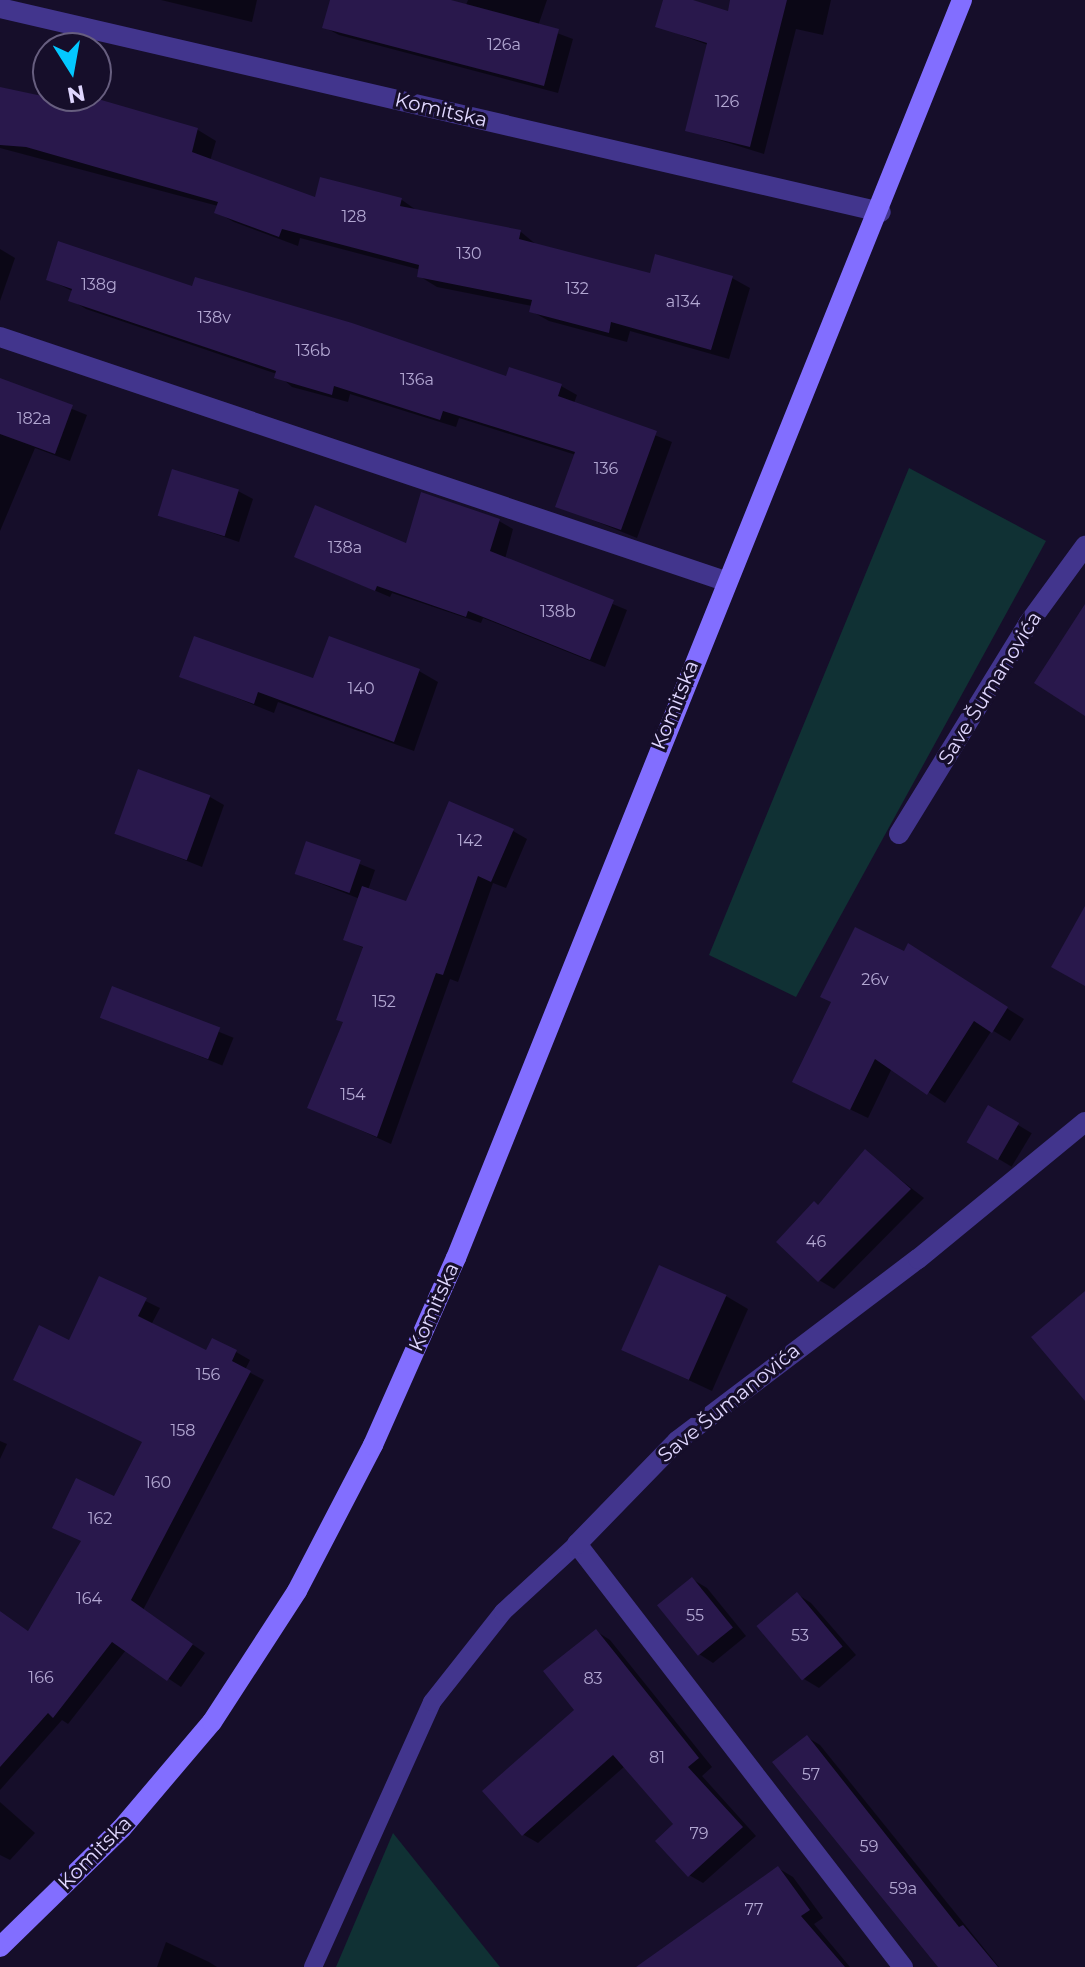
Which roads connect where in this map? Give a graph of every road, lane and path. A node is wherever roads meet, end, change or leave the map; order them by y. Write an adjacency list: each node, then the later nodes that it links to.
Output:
1 (962, 0): 3 (main road, Komitska)
2 (0, 8): 3 (street, Komitska)
3 (881, 212): 6 (main road, Komitska)
4 (0, 337): 6 (street)
5 (1085, 546): 7 (street, Save Šumanovića)
6 (725, 581): 10 (main road, Komitska)
7 (899, 834)
8 (1085, 1122): 9 (street, Save Šumanovića)
9 (577, 1544): 11 (lane); 12 (street)
10 (0, 1947)
11 (313, 1967)
12 (903, 1967)

